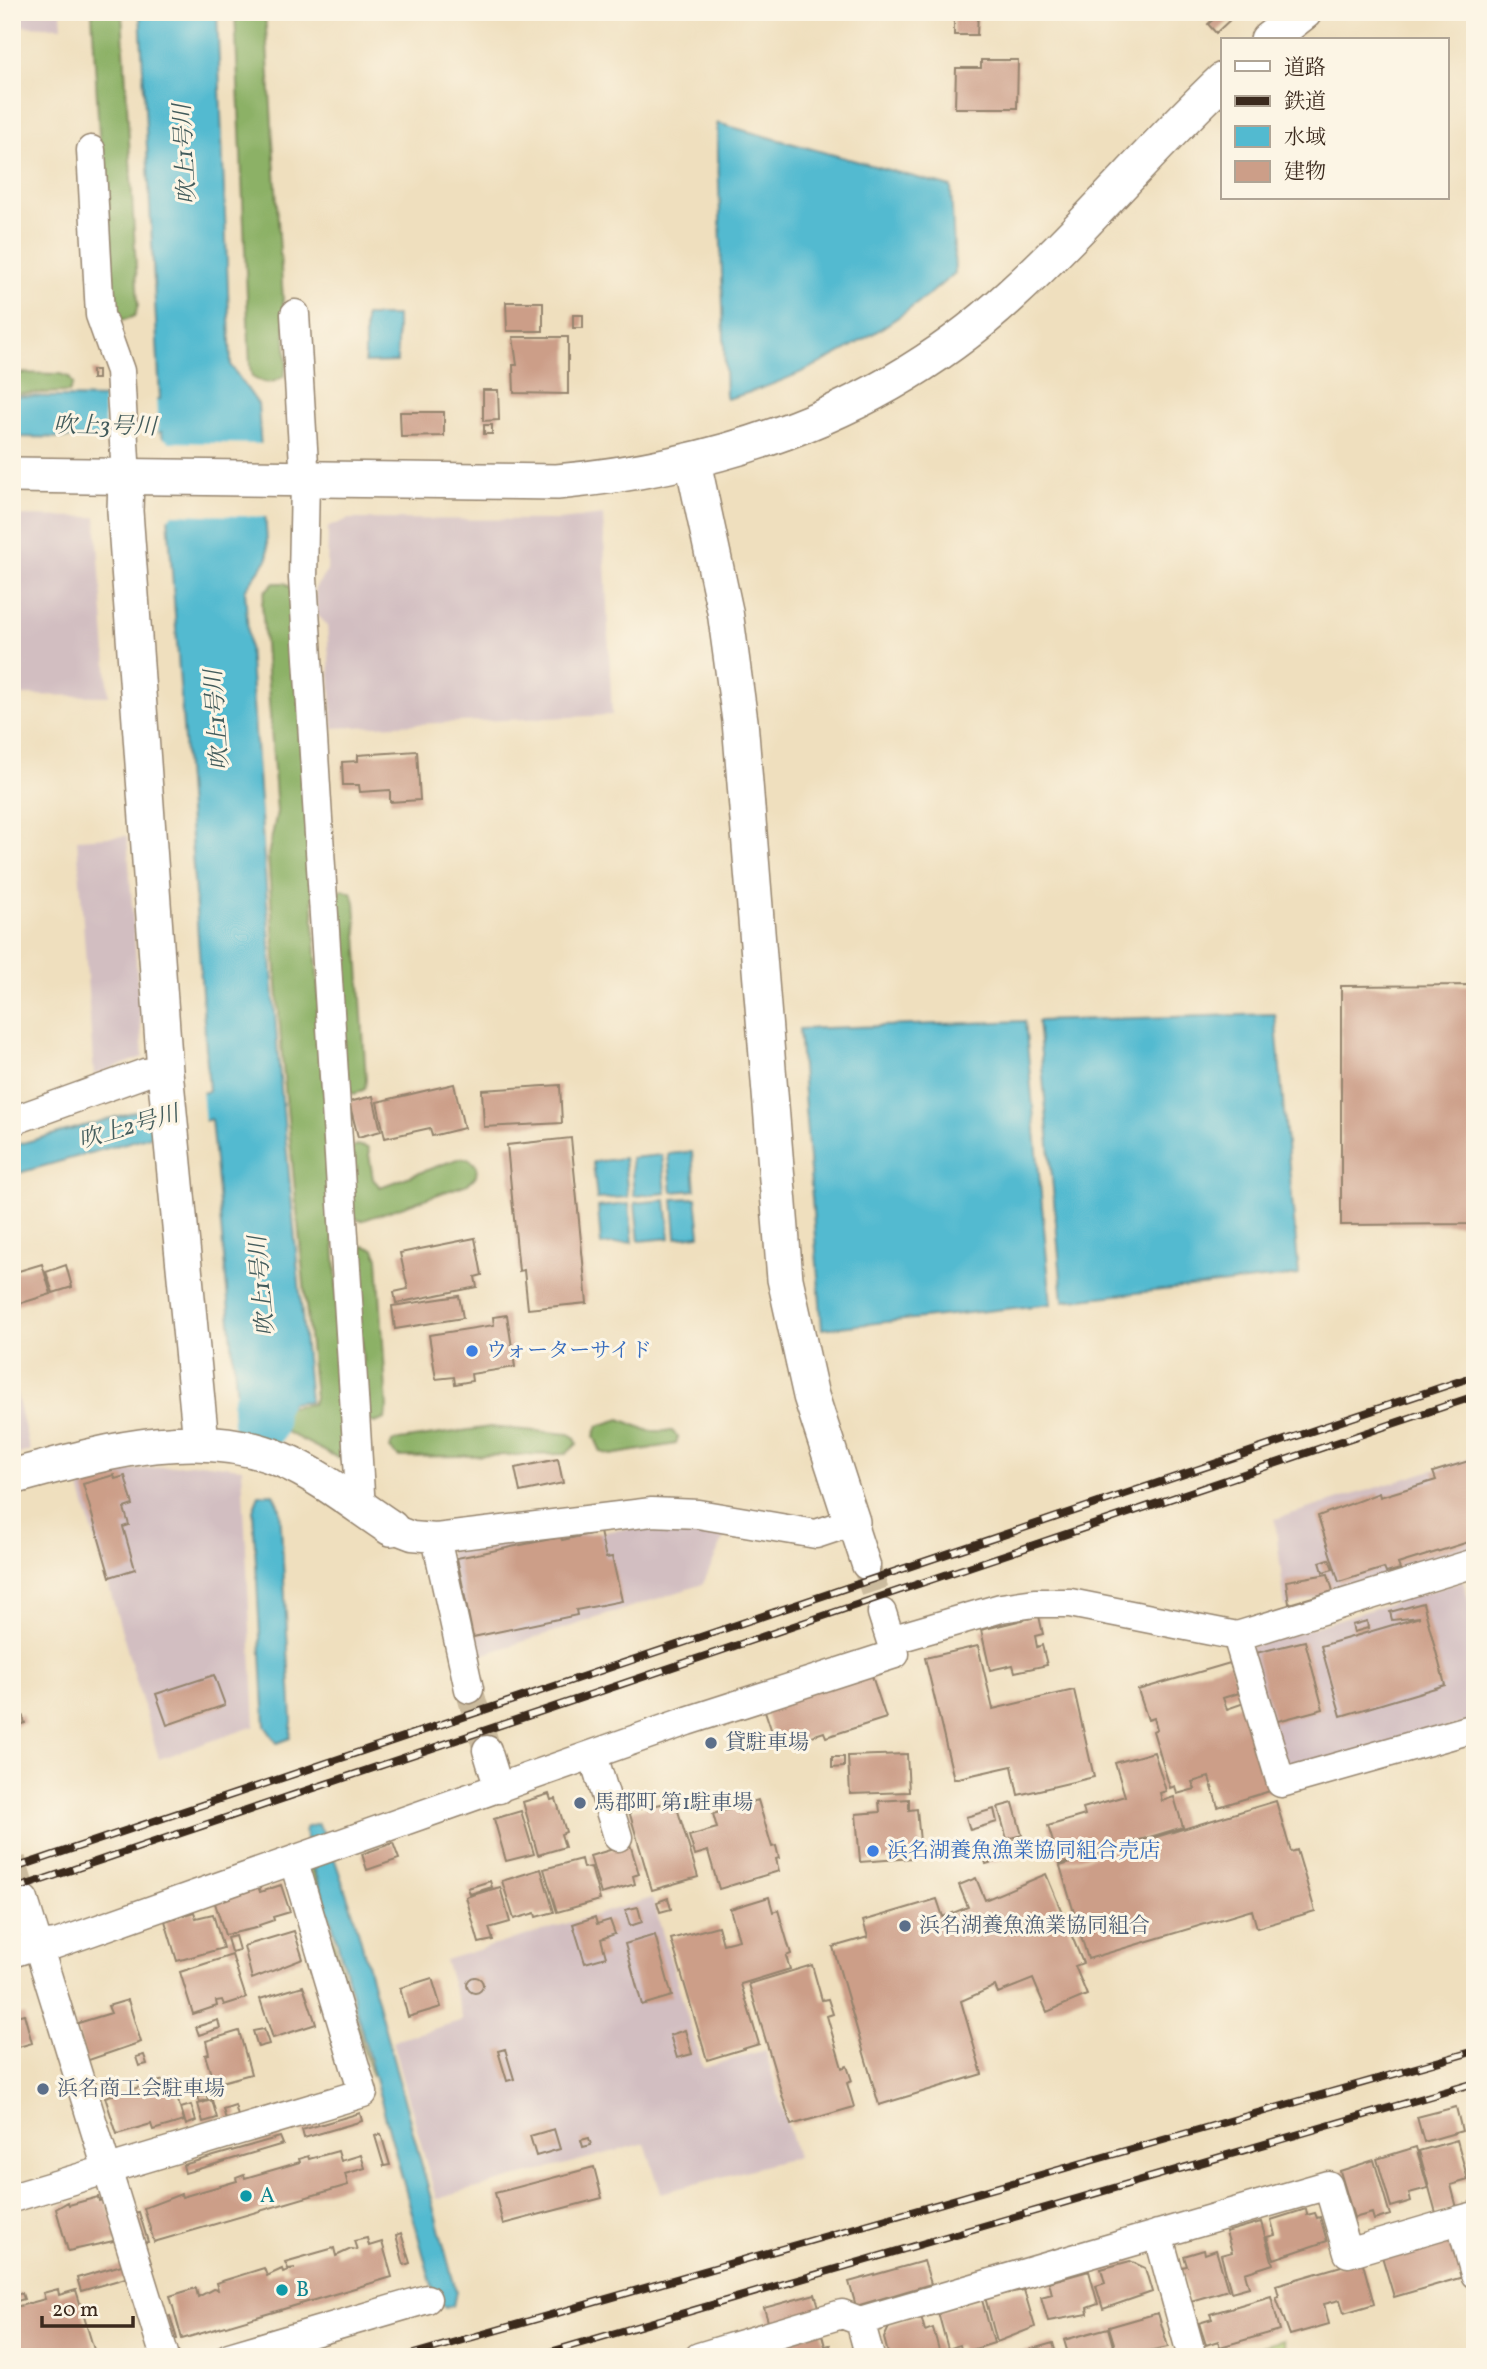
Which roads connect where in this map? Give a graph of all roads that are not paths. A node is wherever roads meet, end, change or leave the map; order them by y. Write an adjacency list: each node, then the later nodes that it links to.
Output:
1 (1221, 82): 4 (street)
2 (91, 150): 6 (street)
3 (295, 314): 7 (street)
4 (693, 462): 7 (street); 13 (street)
5 (12, 475): 6 (street)
6 (127, 478): 7 (street); 8 (street)
7 (305, 481): 12 (street)
8 (166, 1081): 9 (street); 10 (street)
9 (12, 1121)
10 (201, 1442): 11 (street); 12 (street)
11 (12, 1477)
12 (361, 1509): 14 (street)
13 (852, 1522): 15 (street); 17 (street)
14 (391, 1528): 15 (street)
15 (436, 1538): 21 (street)
16 (1475, 1563): 19 (street)
17 (866, 1565)
18 (882, 1613): 20 (street)
19 (1237, 1636): 20 (street); 22 (street)
20 (891, 1640): 24 (street)
21 (469, 1689)
22 (1475, 1728)
23 (487, 1751): 25 (street)
24 (593, 1755): 25 (street); 26 (street)
25 (499, 1789): 27 (street)
26 (618, 1837)
27 (312, 1856): 29 (street); 30 (street)
28 (24, 1900): 29 (street)
29 (26, 1950): 30 (street)
30 (108, 2169): 31 (street); 37 (street)
31 (12, 2198)
32 (1467, 2218): 33 (street); 34 (street)
33 (1158, 2234): 36 (street); 41 (street)
34 (1475, 2274)
35 (427, 2299): 38 (street)
36 (860, 2321): 39 (street); 40 (street)
37 (165, 2357)
38 (229, 2357)
39 (699, 2357)
40 (870, 2357)
41 (1192, 2357)

